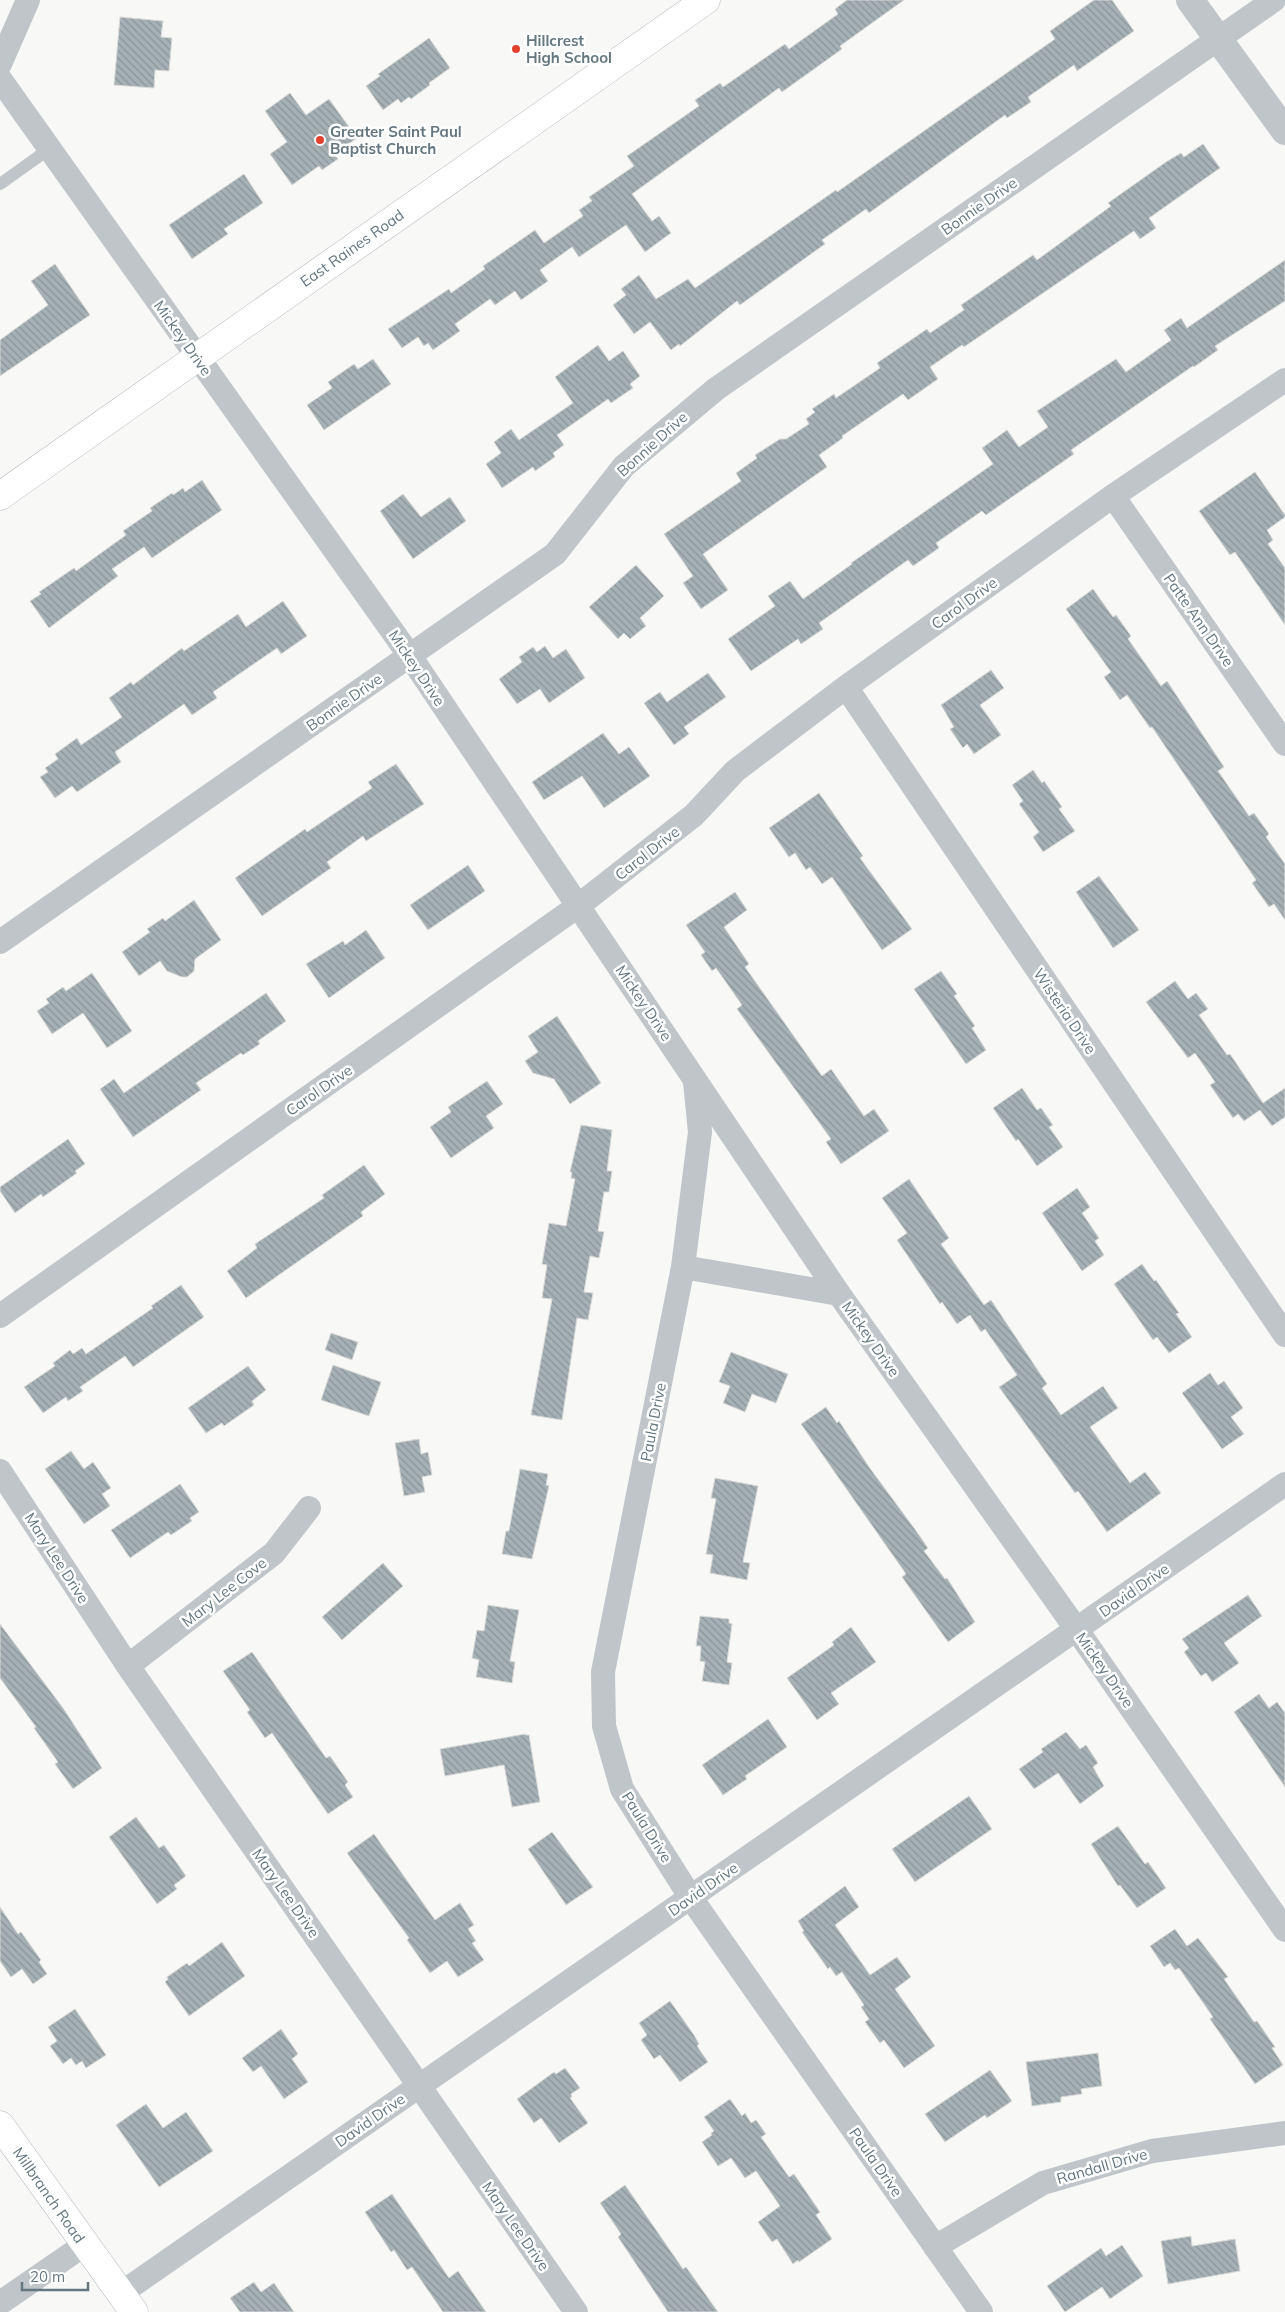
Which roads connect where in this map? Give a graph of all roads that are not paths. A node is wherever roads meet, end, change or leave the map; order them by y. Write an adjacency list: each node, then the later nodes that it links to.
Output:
1 (28, 0): 6 (street)
2 (706, 0): 11 (main road, East Raines Road)
3 (1190, 0): 5 (street)
4 (1274, 0): 5 (street, Bonnie Drive)
5 (1219, 38): 8 (street); 15 (street, Bonnie Drive)
6 (0, 64)
7 (0, 79): 9 (street, Mickey Drive)
8 (1285, 131)
9 (49, 148): 10 (lane); 11 (street, Mickey Drive)
10 (0, 184)
11 (196, 357): 13 (main road, East Raines Road); 15 (street, Mickey Drive)
12 (1285, 380): 14 (street, Carol Drive)
13 (0, 496)
14 (1113, 496): 16 (street, Carol Drive); 17 (street, Patte Ann Drive)
15 (410, 656): 18 (street, Mickey Drive); 19 (street, Bonnie Drive)
16 (846, 687): 18 (street, Carol Drive); 24 (street, Wisteria Drive)
17 (1285, 744)
18 (578, 906): 20 (street, Mickey Drive); 23 (street, Carol Drive)
19 (0, 942)
20 (694, 1078): 21 (street, Paula Drive); 22 (street, Mickey Drive)
21 (683, 1267): 22 (street); 30 (street, Paula Drive)
22 (839, 1294): 28 (street, Mickey Drive)
23 (0, 1316)
24 (1285, 1335)
25 (0, 1471): 29 (street, Mary Lee Drive)
26 (1285, 1484): 28 (street, David Drive)
27 (310, 1508): 29 (street, Mary Lee Cove)
28 (1077, 1630): 30 (street, David Drive); 31 (street, Mickey Drive)
29 (128, 1666): 32 (street, Mary Lee Drive)
30 (691, 1898): 32 (street, David Drive); 36 (street, Paula Drive)
31 (1285, 1930)
32 (419, 2085): 38 (street, David Drive); 39 (street, Mary Lee Drive)
33 (0, 2125): 35 (main road, Millbranch Road)
34 (1285, 2133): 36 (street, Randall Drive)
35 (84, 2245): 37 (street); 38 (main road, Millbranch Road)
36 (935, 2247): 40 (street, Paula Drive)
37 (0, 2303)
38 (127, 2303)
39 (576, 2312)
40 (981, 2312)

